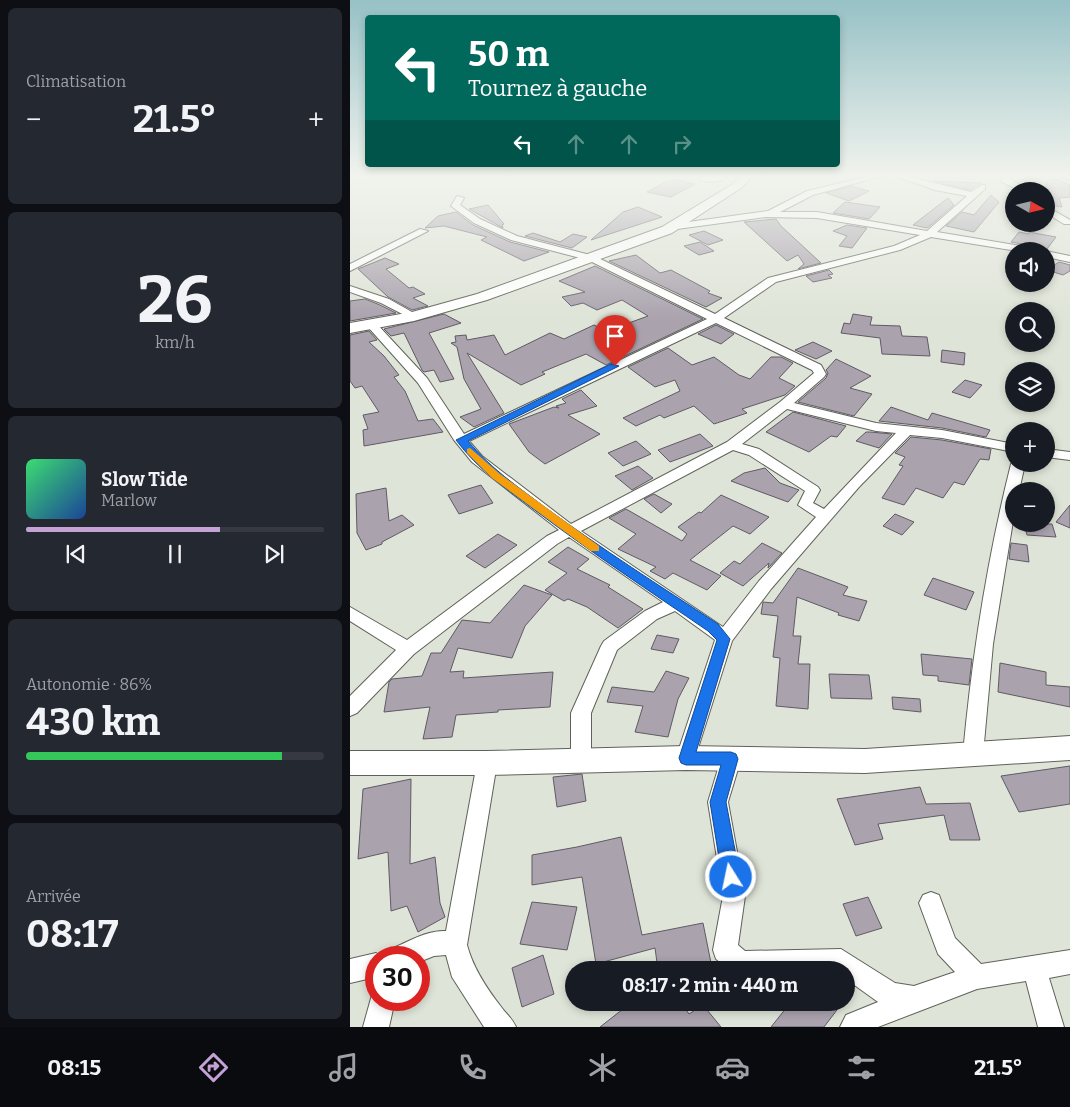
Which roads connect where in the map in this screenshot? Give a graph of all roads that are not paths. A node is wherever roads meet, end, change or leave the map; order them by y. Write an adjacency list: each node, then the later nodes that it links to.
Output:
1 (484, 224): 12 (street)
2 (680, 224): 6 (main road)
3 (692, 224): 6 (street)
4 (870, 224): 8 (street)
5 (940, 224): 8 (street)
6 (677, 226): 12 (main road)
7 (423, 231): 13 (street)
8 (928, 235): 9 (street); 16 (street)
9 (1005, 247)
10 (1055, 255): 11 (street)
11 (1069, 256)
12 (591, 258): 15 (main road); 16 (street)
13 (350, 268)
14 (350, 289): 15 (street)
15 (414, 316): 17 (main road)
16 (717, 318): 19 (street); 21 (street)
17 (372, 325): 18 (main road); 21 (street)
18 (350, 328)
19 (785, 405): 20 (street); 22 (street)
20 (907, 430): 23 (street); 27 (street)
21 (461, 440): 28 (street)
22 (732, 444): 27 (street); 28 (street)
23 (1005, 446)
24 (1055, 454): 25 (street)
25 (1070, 456)
26 (1016, 472): 35 (street)
27 (825, 516): 31 (street)
28 (570, 531): 29 (street); 32 (street)
29 (675, 604): 31 (street); 38 (street)
30 (350, 613): 32 (street)
31 (724, 639): 36 (street)
32 (408, 650): 33 (street)
33 (350, 708)
34 (1070, 748): 35 (main road)
35 (973, 754): 37 (main road)
36 (686, 758): 37 (main road); 38 (main road)
37 (731, 759): 49 (street)
38 (581, 761): 40 (main road)
39 (350, 762): 40 (main road)
40 (487, 763): 42 (street)
41 (931, 903): 48 (street)
42 (455, 945): 43 (street); 52 (street)
43 (427, 946)
44 (1070, 962): 45 (street)
45 (1034, 967): 48 (street); 54 (street)
46 (365, 968): 47 (street)
47 (350, 971)
48 (977, 977): 49 (street)
49 (914, 999): 53 (street)
50 (380, 1011): 51 (street)
51 (376, 1027)
52 (503, 1027)
53 (853, 1027)
54 (1051, 1027)

